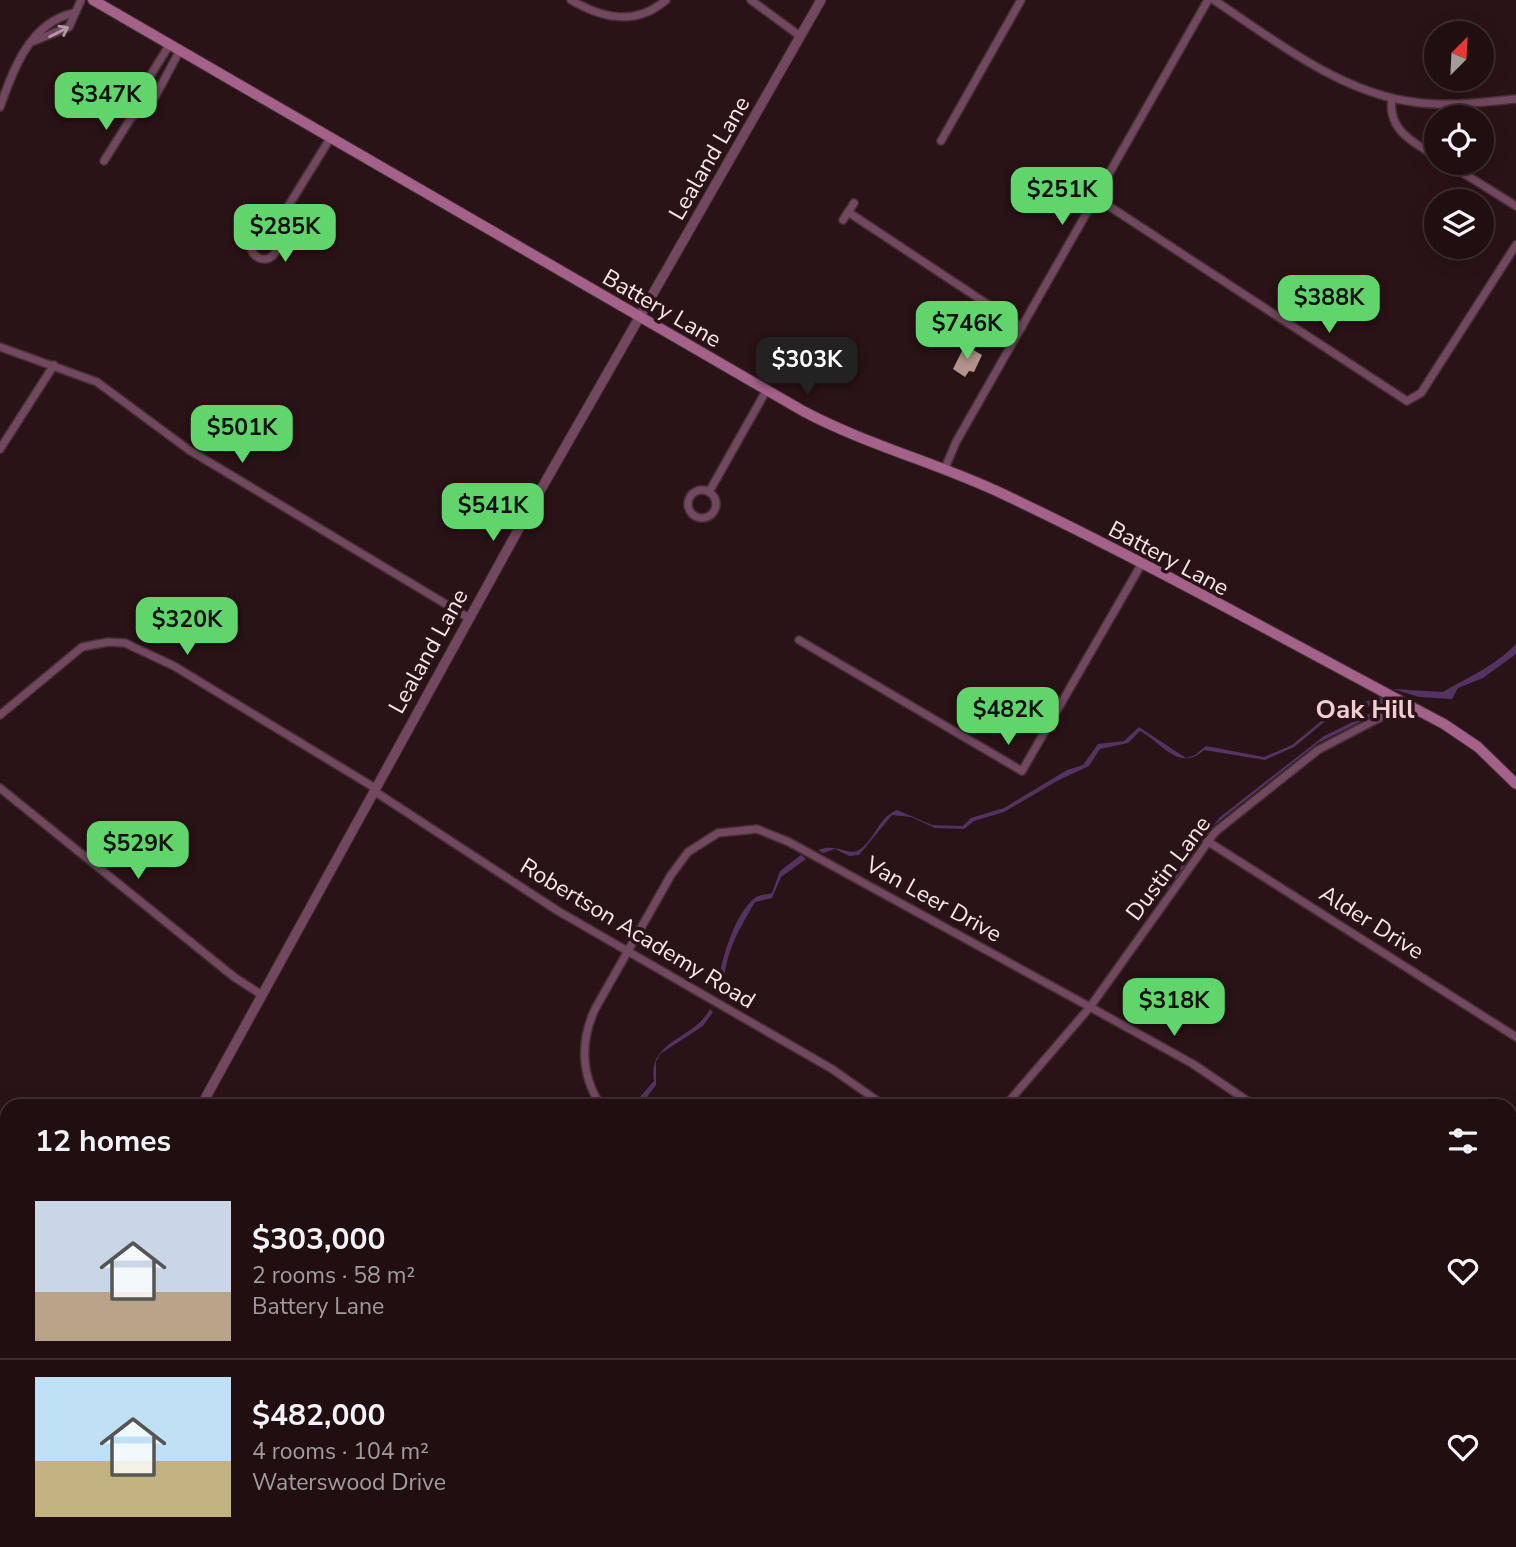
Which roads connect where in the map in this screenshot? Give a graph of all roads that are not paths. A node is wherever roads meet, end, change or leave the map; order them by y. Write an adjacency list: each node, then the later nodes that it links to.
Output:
1 (81, 0): 10 (street)
2 (93, 0): 13 (main road, Battery Lane)
3 (571, 0): 4 (street)
4 (666, 0)
5 (751, 0): 11 (street)
6 (821, 0): 11 (street, Lealand Lane)
7 (1021, 0): 20 (street)
8 (1208, 0): 24 (street)
9 (1217, 1): 15 (street)
10 (74, 13): 12 (street); 12 (street, one-way to 10)
11 (800, 36): 31 (street, Lealand Lane)
12 (34, 41): 17 (street)
13 (170, 44): 14 (main road, Battery Lane); 18 (street)
14 (180, 50): 18 (street); 19 (main road, Battery Lane)
15 (1392, 98): 16 (street); 21 (street)
16 (1516, 99)
17 (0, 107)
18 (131, 118): 22 (street)
19 (331, 137): 29 (street); 31 (main road, Battery Lane)
20 (941, 141)
21 (1424, 147)
22 (104, 161)
23 (1466, 175): 26 (street)
24 (1095, 197): 30 (street); 32 (street)
25 (854, 203): 27 (street)
26 (1516, 206)
27 (848, 212): 28 (street); 32 (street)
28 (843, 220)
29 (271, 234)
30 (1516, 245)
31 (639, 317): 35 (main road, Battery Lane); 40 (street, Lealand Lane)
32 (1022, 327): 37 (street)
33 (0, 347): 34 (street)
34 (54, 365): 36 (street); 40 (street)
35 (766, 391): 37 (main road, Battery Lane); 38 (street)
36 (0, 449)
37 (945, 468): 39 (main road, Battery Lane)
38 (709, 492)
39 (1141, 565): 41 (street); 42 (main road, Battery Lane)
40 (469, 618): 46 (street, Lealand Lane)
41 (799, 640)
42 (1406, 704): 44 (main road, Battery Lane); 47 (street, Dustin Lane)
43 (0, 715): 46 (street, Robertson Academy Road)
44 (1516, 784)
45 (0, 788): 49 (street)
46 (374, 789): 48 (street, Robertson Academy Road); 49 (street, Lealand Lane)
47 (1207, 841): 50 (street, Dustin Lane); 51 (street, Alder Drive)
48 (628, 951): 50 (street, Van Leer Drive); 53 (street, Van Leer Drive); 54 (street, Robertson Academy Road)
49 (262, 995): 52 (street, Lealand Lane)
50 (1090, 1007): 55 (street, Dustin Lane); 56 (street, Van Leer Drive)
51 (1516, 1037)
52 (205, 1099)
53 (597, 1099)
54 (875, 1099)
55 (1011, 1099)
56 (1245, 1099)

